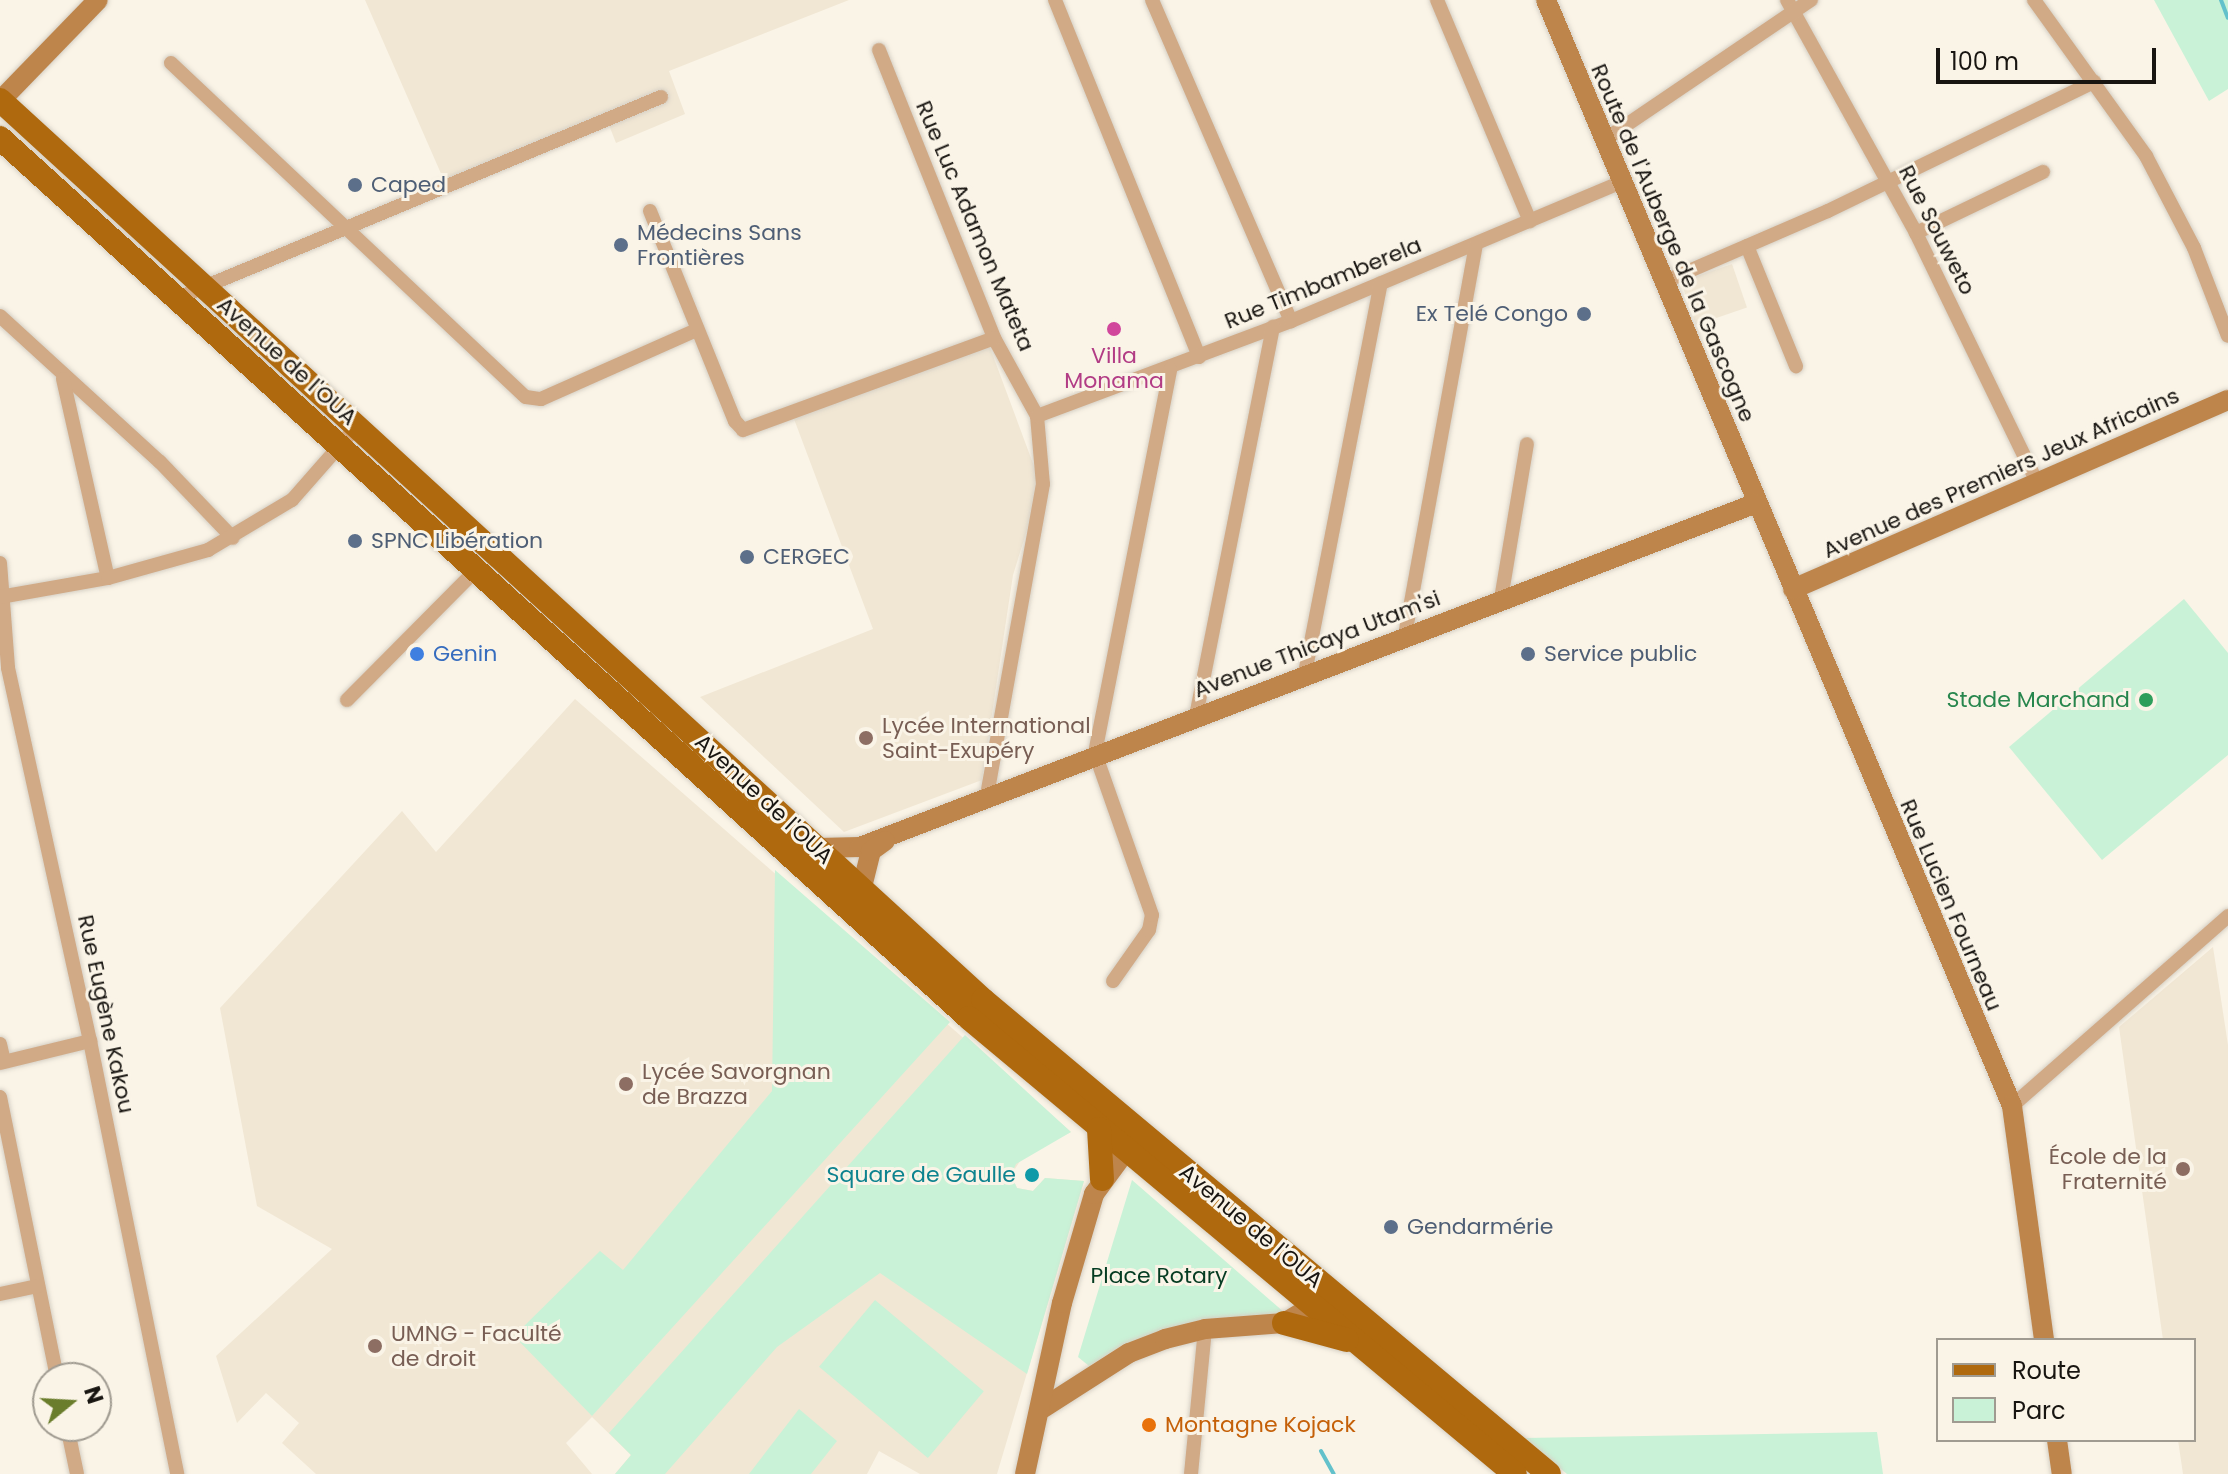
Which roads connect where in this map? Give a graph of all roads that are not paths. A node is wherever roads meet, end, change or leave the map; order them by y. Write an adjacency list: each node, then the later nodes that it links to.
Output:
1 (98, 0): 13 (street)
2 (1055, 0): 35 (street)
3 (1152, 0): 30 (street)
4 (1437, 0): 20 (street)
5 (1546, 0): 15 (street, Route de l'Auberge de la Gascogne)
6 (1811, 0): 8 (street)
7 (2034, 0): 11 (street)
8 (1790, 6): 15 (street); 17 (street, Rue Souweto)
9 (879, 50): 34 (street, Rue Luc Adamon Mateta)
10 (171, 63): 21 (street)
11 (2094, 82): 17 (street); 33 (street)
12 (661, 97): 21 (street)
13 (0, 100): 27 (main road, Avenue de l'OUA)
14 (0, 138): 28 (main road, Avenue de l'OUA)
15 (1604, 140): 18 (street, Route de l'Auberge de la Gascogne)
16 (2043, 172): 22 (street)
17 (1889, 181): 22 (street, Rue Souweto); 24 (street)
18 (1622, 182): 20 (street, Rue Timbamberela); 25 (street, Route de l'Auberge de la Gascogne)
19 (650, 211): 32 (street)
20 (1530, 221): 23 (street, Rue Timbamberela)
21 (348, 228): 27 (street); 32 (street)
22 (1916, 233): 44 (street, Rue Souweto)
23 (1476, 244): 26 (street, Rue Timbamberela); 53 (street)
24 (1747, 246): 25 (street); 36 (street)
25 (1666, 281): 45 (street, Route de l'Auberge de la Gascogne)
26 (1381, 283): 30 (street, Rue Timbamberela); 54 (street)
27 (206, 287): 28 (street); 41 (main road, Avenue de l'OUA)
28 (180, 297): 43 (main road, Avenue de l'OUA)
29 (0, 316): 38 (street)
30 (1291, 321): 31 (street, Rue Timbamberela)
31 (1273, 327): 35 (street, Rue Timbamberela); 56 (street)
32 (697, 330): 34 (street)
33 (2228, 336)
34 (994, 338): 40 (street, Rue Luc Adamon Mateta)
35 (1199, 357): 37 (street, Rue Timbamberela)
36 (1796, 366)
37 (1170, 369): 40 (street, Rue Timbamberela); 57 (street)
38 (63, 378): 46 (street); 49 (street)
39 (2228, 400): 44 (street, Avenue des Premiers Jeux Africains)
40 (1037, 416): 58 (street, Rue Luc Adamon Mateta)
41 (358, 425): 43 (street); 60 (main road, Avenue de l'OUA)
42 (1527, 444): 52 (street)
43 (342, 445): 46 (street); 48 (main road, Avenue de l'OUA)
44 (2038, 484): 50 (street, Avenue des Premiers Jeux Africains)
45 (1754, 504): 50 (street, Rue Lucien Fourneau); 52 (street, Avenue Thicaya Utam'si)
46 (233, 538): 49 (street)
47 (0, 563): 51 (street, Rue Eugène Kakou)
48 (476, 570): 55 (street); 61 (main road, Avenue de l'OUA)
49 (108, 578): 51 (street)
50 (1793, 589): 69 (street, Rue Lucien Fourneau)
51 (2, 596): 65 (street, Rue Eugène Kakou)
52 (1501, 599): 53 (street, Avenue Thicaya Utam'si)
53 (1405, 635): 54 (street, Avenue Thicaya Utam'si)
54 (1305, 673): 56 (street, Avenue Thicaya Utam'si)
55 (347, 700)
56 (1196, 716): 57 (street, Avenue Thicaya Utam'si)
57 (1095, 753): 58 (street, Avenue Thicaya Utam'si); 64 (street)
58 (987, 794): 59 (street, Avenue Thicaya Utam'si)
59 (897, 831): 60 (street, Avenue Thicaya Utam'si); 62 (street, Avenue Thicaya Utam'si)
60 (818, 848): 61 (street); 62 (main road, Avenue de l'OUA)
61 (800, 865): 62 (main road, Avenue de l'OUA)
62 (857, 902): 70 (main road, Avenue de l'OUA); 71 (main road, Avenue de l'OUA)
63 (2228, 916): 69 (street)
64 (1113, 981)
65 (90, 1041): 67 (street); 85 (street, Rue Eugène Kakou)
66 (0, 1044): 67 (street)
67 (2, 1063)
68 (0, 1097): 73 (street)
69 (2012, 1106): 78 (street, Rue Lucien Fourneau)
70 (1099, 1129): 71 (main road, Avenue de l'OUA); 72 (main road)
71 (1132, 1142): 72 (street); 75 (main road, Avenue de l'OUA)
72 (1102, 1179): 81 (street)
73 (38, 1286): 74 (street); 80 (street)
74 (0, 1294)
75 (1323, 1300): 76 (street); 79 (main road, Avenue de l'OUA); 89 (main road, Avenue de l'OUA)
76 (1284, 1323): 77 (street); 79 (main road)
77 (1205, 1329): 81 (street); 87 (street)
78 (2044, 1338)
79 (1361, 1345): 88 (main road, Avenue de l'OUA)
80 (54, 1362)
81 (1043, 1408): 86 (street)
82 (70, 1442): 84 (street)
83 (2057, 1442): 90 (street)
84 (77, 1474)
85 (177, 1474)
86 (1025, 1474)
87 (1191, 1474)
88 (1515, 1474)
89 (1549, 1474)
90 (2062, 1474)

